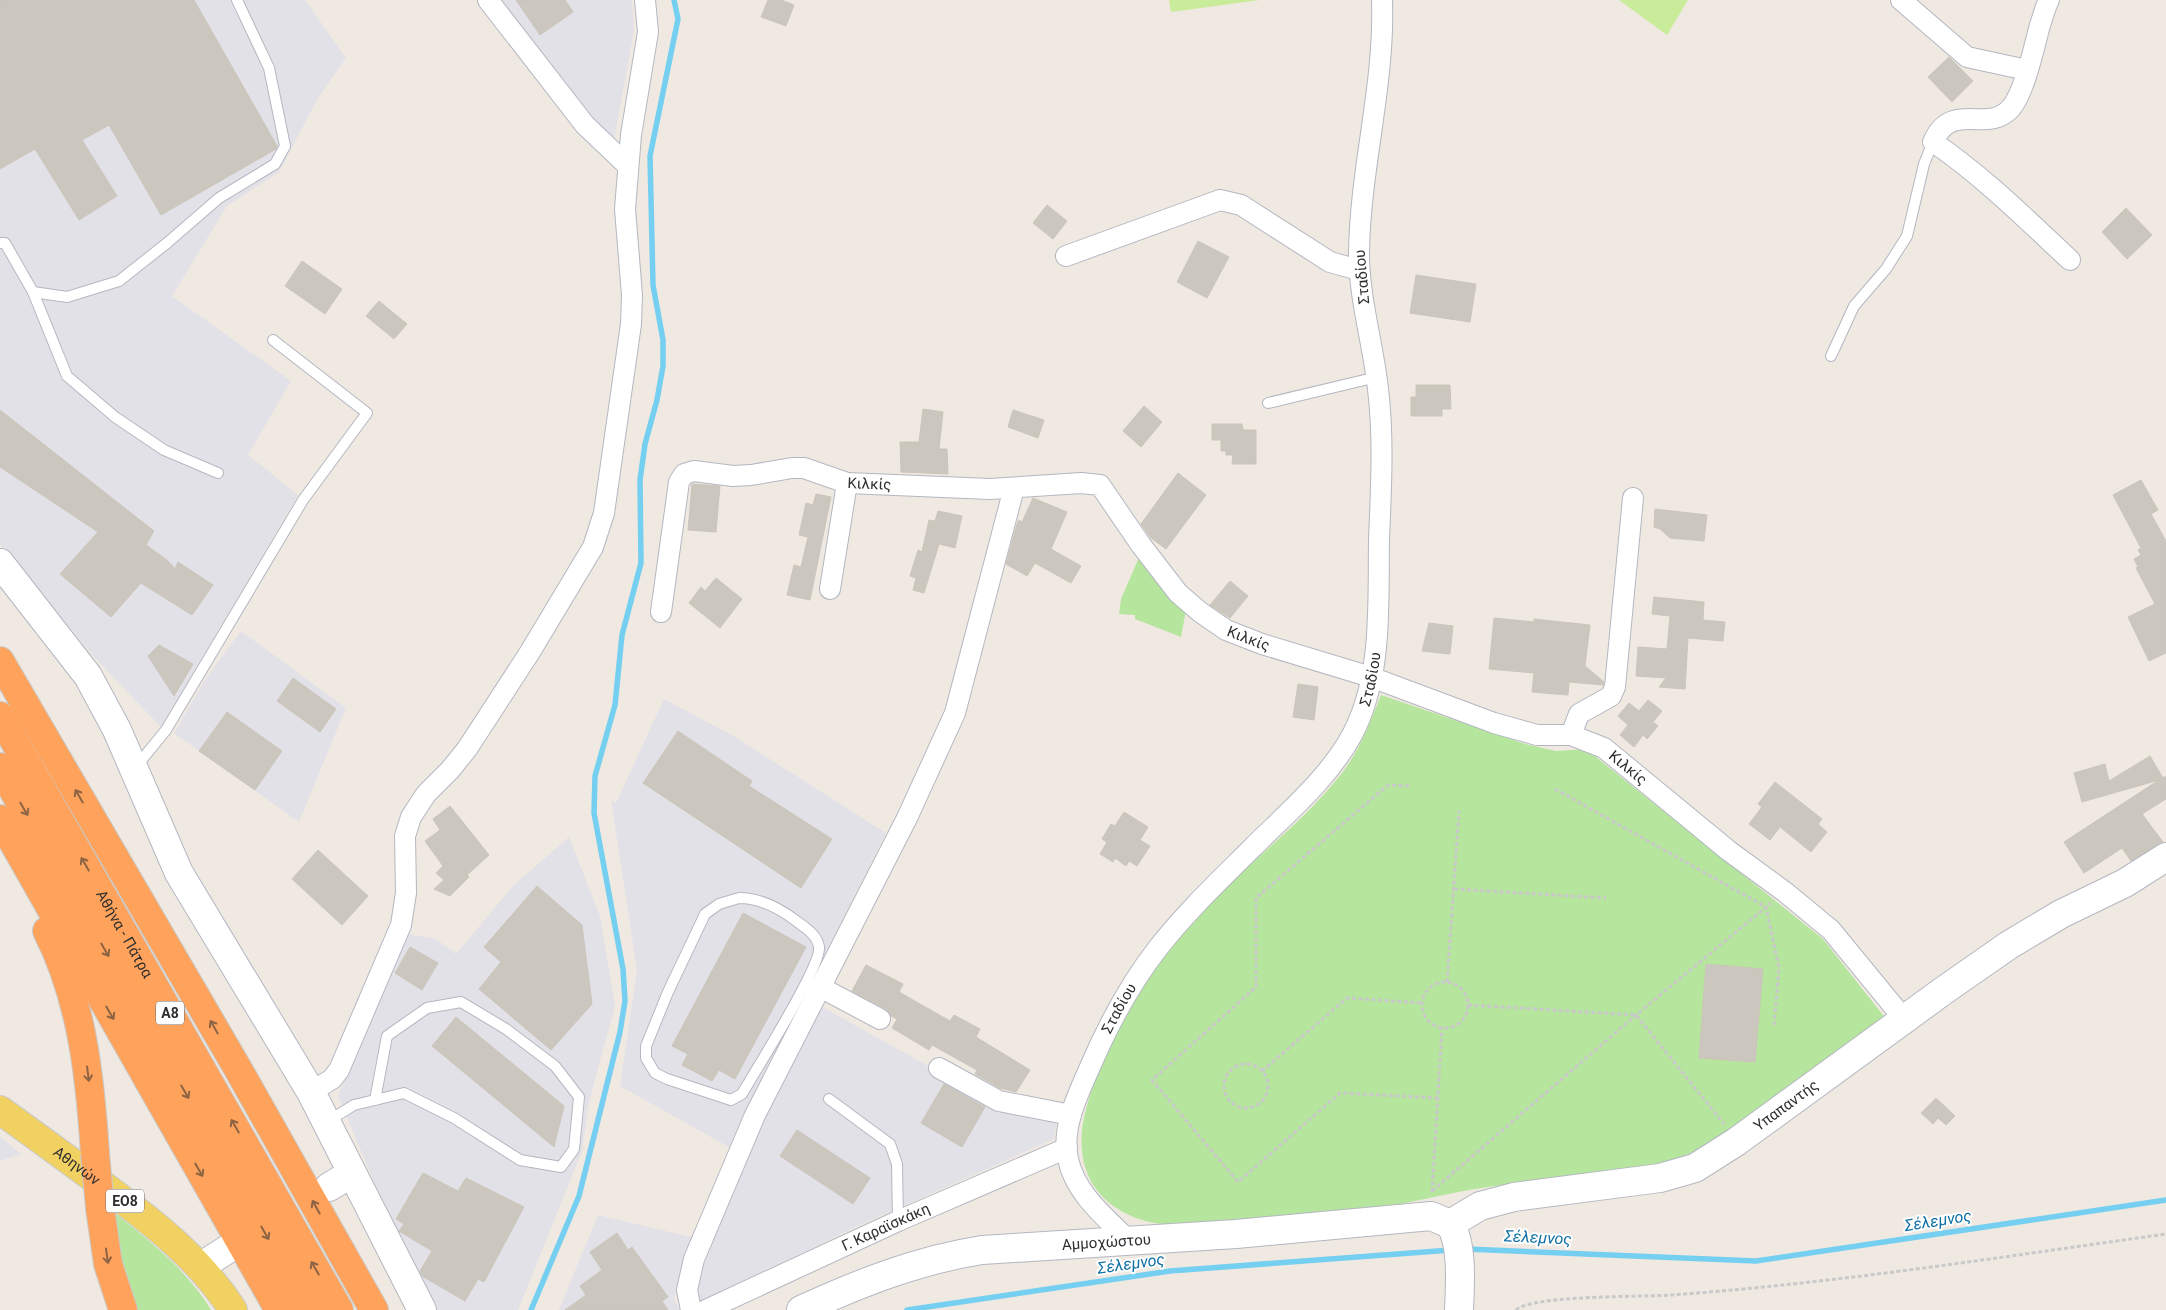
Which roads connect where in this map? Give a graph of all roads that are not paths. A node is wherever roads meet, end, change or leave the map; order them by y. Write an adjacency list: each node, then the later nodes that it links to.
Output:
1 (237, 0): 14 (lane)
2 (488, 0): 9 (street)
3 (645, 0): 9 (street)
4 (1382, 0): 13 (street, Σταδίου)
5 (1901, 0): 7 (street)
6 (2050, 0): 7 (street)
7 (2027, 70): 8 (street)
8 (1933, 142): 12 (street); 16 (lane)
9 (627, 165): 40 (street)
10 (0, 243): 14 (lane)
11 (1066, 256): 13 (street)
12 (2070, 260)
13 (1359, 270): 17 (street, Σταδίου)
14 (33, 292): 19 (lane)
15 (274, 340): 31 (lane)
16 (1831, 356)
17 (1376, 377): 18 (lane); 27 (street, Σταδίου)
18 (1268, 403)
19 (218, 473)
20 (847, 483): 21 (street, Κιλκίς); 24 (street); 25 (street, Κιλκίς)
21 (1014, 488): 27 (street, Κιλκίς); 34 (street)
22 (1633, 498): 29 (street)
23 (0, 563): 31 (street)
24 (830, 589)
25 (661, 612)
26 (0, 661): 60 (highway, one-way to 26)
27 (1371, 677): 29 (street, Κιλκίς); 44 (street, Σταδίου)
28 (0, 716): 59 (highway, Αθήνα - Πάτρα / Α8, one-way to 28)
29 (1571, 735): 36 (street, Κιλκίς)
30 (0, 767): 58 (highway, Αθήνα - Πάτρα / Α8, one-way to 58)
31 (135, 769): 40 (street)
32 (0, 820): 55 (highway, one-way to 55, bridge); 57 (highway, one-way to 57)
33 (2166, 857): 36 (street, Υπαπαντής)
34 (820, 987): 35 (street); 37 (street)
35 (880, 1019)
36 (1904, 1019): 50 (street, Υπαπαντής)
37 (800, 1030): 38 (lane); 62 (street)
38 (778, 1033): 38 (lane)
39 (939, 1068): 44 (street)
40 (312, 1092): 45 (street)
41 (829, 1099): 49 (lane)
42 (375, 1100): 42 (lane); 45 (lane)
43 (0, 1110): 53 (main road, Αθηνών / ΕΟ8)
44 (1071, 1115): 46 (street, Σταδίου)
45 (328, 1122): 47 (street)
46 (1067, 1148): 49 (street, Γ. Καραϊσκάκη); 51 (street, Σταδίου)
47 (352, 1173): 48 (street); 61 (street)
48 (329, 1187)
49 (898, 1221): 63 (street, Γ. Καραϊσκάκη)
50 (1453, 1230): 51 (street, Αμμοχώστου); 54 (street)
51 (1128, 1240): 64 (street, Αμμοχώστου)
52 (232, 1248): 53 (street)
53 (200, 1267): 56 (main road, Αθηνών / ΕΟ8)
54 (1459, 1301)
55 (123, 1310)
56 (233, 1310)
57 (279, 1310)
58 (309, 1310)
59 (339, 1310)
60 (374, 1310)
61 (422, 1310)
62 (691, 1310)
63 (706, 1310)
64 (801, 1310)

